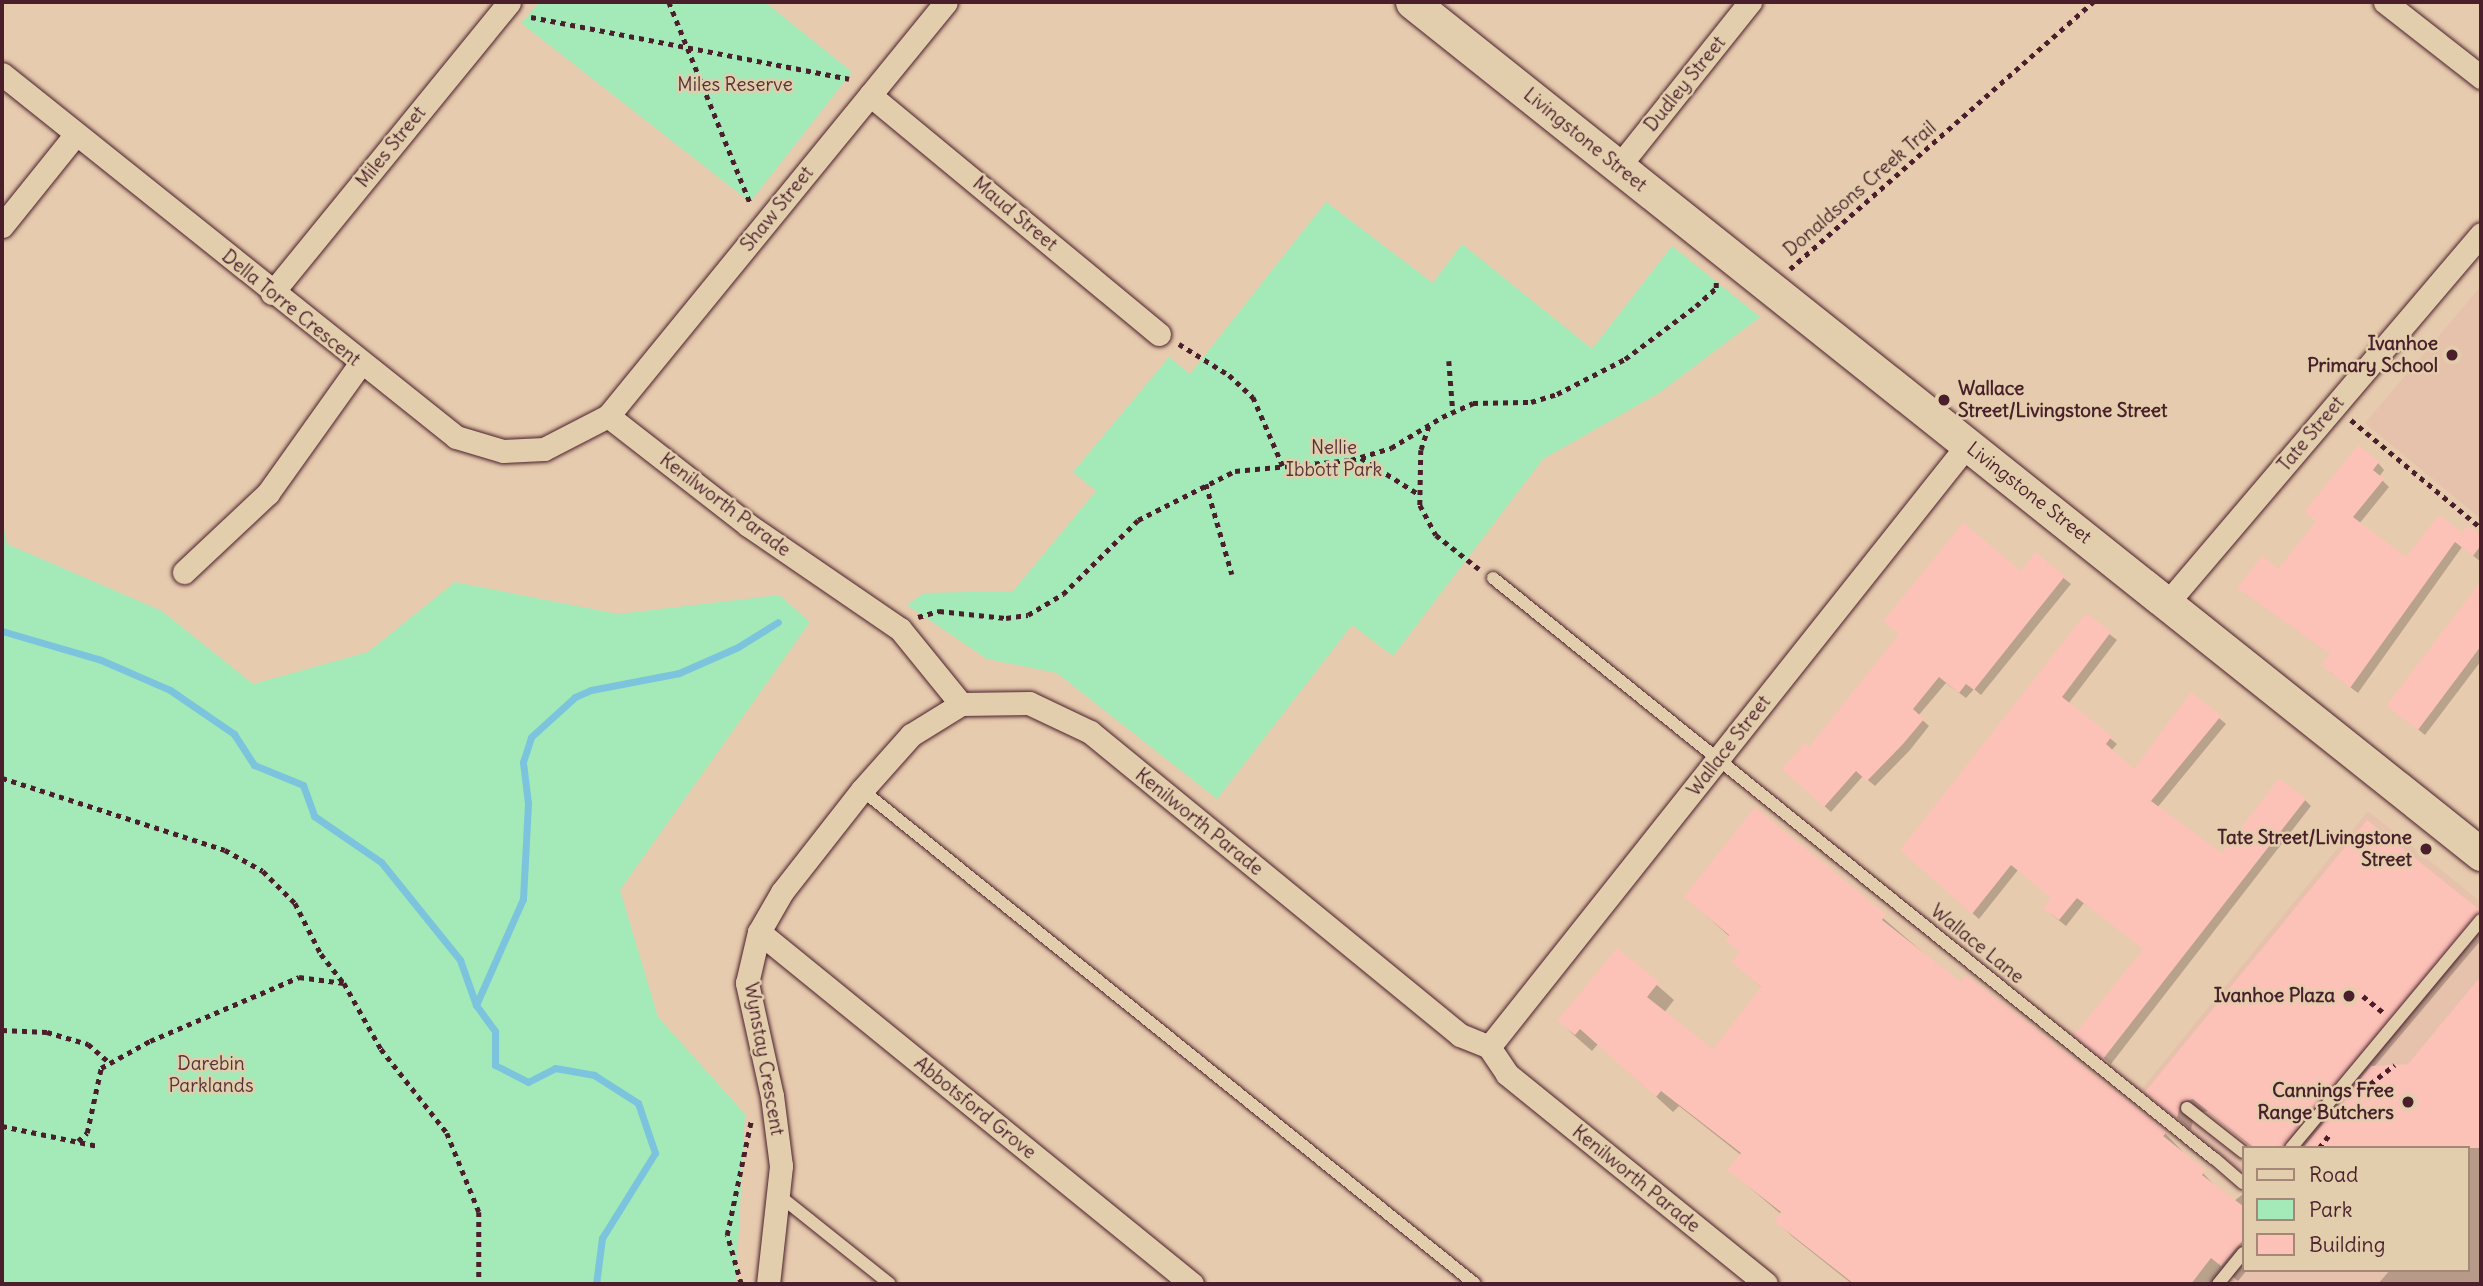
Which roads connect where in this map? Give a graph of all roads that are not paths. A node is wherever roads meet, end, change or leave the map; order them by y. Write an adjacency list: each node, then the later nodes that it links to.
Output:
1 (509, 2): 13 (street, Miles Street)
2 (946, 2): 8 (street, Shaw Street)
3 (1412, 2): 10 (main road, Livingstone Street)
4 (1750, 2): 10 (street, Dudley Street)
5 (2385, 2): 7 (street)
6 (2, 74): 9 (street, Della Torre Crescent)
7 (2481, 77)
8 (870, 95): 14 (street, Maud Street); 16 (street, Shaw Street)
9 (76, 134): 11 (street); 13 (street, Della Torre Crescent)
10 (1619, 166): 17 (main road, Livingstone Street)
11 (2, 226)
12 (2481, 234): 20 (street, Tate Street)
13 (272, 293): 15 (street, Della Torre Crescent)
14 (1159, 334)
15 (360, 364): 16 (street, Della Torre Crescent); 18 (street)
16 (608, 416): 21 (street, Kenilworth Parade)
17 (1968, 444): 20 (main road, Livingstone Street); 22 (street, Wallace Street)
18 (184, 572)
19 (1493, 578): 22 (lane, Wallace Lane)
20 (2168, 602): 24 (main road, Livingstone Street)
21 (961, 704): 23 (street, Wynstay Crescent); 27 (street, Kenilworth Parade)
22 (1718, 760): 27 (street, Wallace Street); 31 (lane, Wallace Lane)
23 (862, 790): 26 (street, Wynstay Crescent); 37 (lane)
24 (2481, 854)
25 (2481, 920): 29 (lane)
26 (759, 932): 32 (street, Wynstay Crescent); 36 (street, Abbotsford Grove)
27 (1489, 1047): 38 (street, Kenilworth Parade)
28 (2187, 1108): 30 (lane)
29 (2293, 1146)
30 (2242, 1151)
31 (2242, 1181)
32 (781, 1196): 34 (street, Wynstay Crescent); 35 (lane)
33 (2242, 1254): 39 (lane)
34 (768, 1284)
35 (890, 1284)
36 (1192, 1284)
37 (1475, 1284)
38 (1766, 1284)
39 (2218, 1284)

